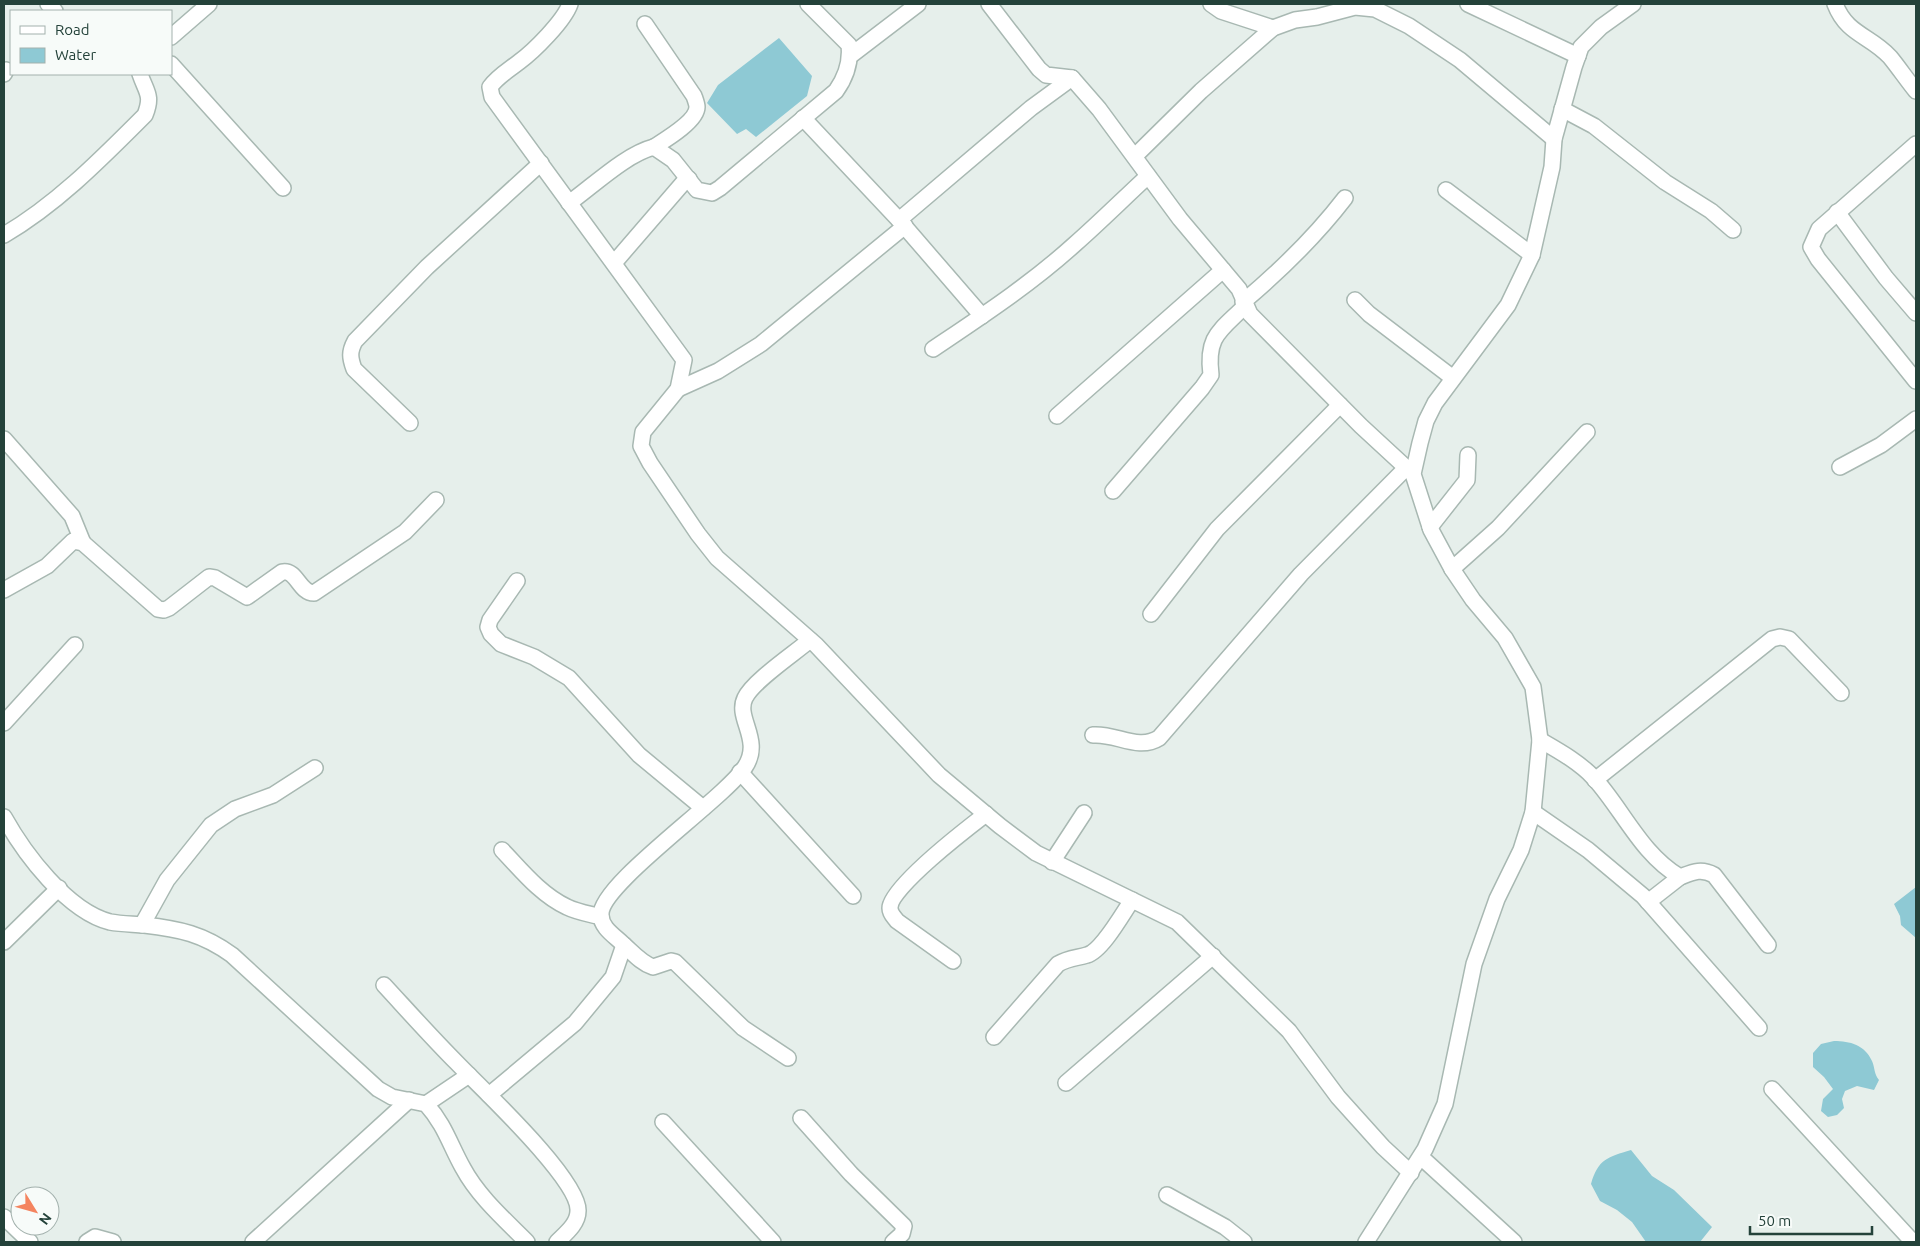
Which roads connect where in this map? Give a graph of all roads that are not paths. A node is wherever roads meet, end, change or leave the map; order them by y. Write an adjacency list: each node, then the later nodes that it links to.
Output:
1 (209, 4): 12 (street)
2 (570, 4): 25 (street)
3 (808, 4): 13 (street)
4 (918, 4): 13 (street)
5 (989, 4): 17 (street)
6 (1211, 4): 11 (street)
7 (1468, 4): 14 (street)
8 (1633, 4): 14 (street)
9 (1835, 4): 18 (street)
10 (645, 24): 23 (street)
11 (1273, 28): 21 (street); 24 (street)
12 (172, 36)
13 (850, 56): 20 (street)
14 (1578, 56): 19 (street)
15 (172, 65): 28 (street)
16 (139, 75): 35 (street)
17 (1072, 78): 24 (street); 33 (street)
18 (1916, 91)
19 (1562, 109): 21 (street); 34 (street)
20 (803, 118): 27 (street); 33 (street)
21 (1554, 139): 36 (street)
22 (1916, 144): 32 (street)
23 (654, 148): 27 (street); 31 (street)
24 (1135, 156): 26 (street)
25 (541, 163): 31 (street); 50 (street)
26 (1148, 176): 38 (street); 42 (street)
27 (688, 180): 37 (street)
28 (283, 188)
29 (1446, 190): 36 (street)
30 (1345, 198): 40 (street)
31 (569, 203): 37 (street)
32 (1837, 212): 41 (street); 45 (street)
33 (902, 223): 42 (street); 46 (street)
34 (1733, 230)
35 (4, 235)
36 (1532, 255): 44 (street)
37 (614, 263): 46 (street)
38 (1223, 270): 40 (street); 48 (street)
39 (1355, 300): 44 (street)
40 (1244, 304): 47 (street); 56 (street)
41 (1916, 313)
42 (982, 316): 43 (street)
43 (933, 349)
44 (1453, 378): 55 (street)
45 (1916, 381)
46 (678, 389): 64 (street)
47 (1340, 405): 55 (street); 63 (street)
48 (1057, 416)
49 (1916, 419): 54 (street)
50 (410, 423)
51 (1587, 432): 60 (street)
52 (4, 439): 59 (street)
53 (1468, 455): 58 (street)
54 (1840, 467)
55 (1410, 471): 58 (street); 68 (street)
56 (1113, 491)
57 (436, 500): 59 (street)
58 (1430, 526): 60 (street)
59 (83, 543): 62 (street)
60 (1452, 569): 69 (street)
61 (517, 581): 73 (street)
62 (4, 590)
63 (1152, 614)
64 (810, 640): 71 (street); 76 (street)
65 (75, 645): 67 (street)
66 (1841, 693): 72 (street)
67 (4, 723)
68 (1094, 735)
69 (1540, 740): 72 (street); 74 (street)
70 (315, 768): 86 (street)
71 (740, 772): 73 (street); 82 (street)
72 (1595, 780): 80 (street)
73 (704, 808): 85 (street)
74 (1533, 812): 84 (street); 104 (street)
75 (1084, 813): 79 (street)
76 (986, 814): 79 (street); 91 (street)
77 (4, 817): 81 (street)
78 (502, 850): 85 (street)
79 (1052, 862): 83 (street)
80 (1680, 877): 84 (street); 89 (street)
81 (59, 888): 86 (street); 87 (street)
82 (853, 896)
83 (1132, 900): 90 (street); 94 (street)
84 (1648, 902): 93 (street)
85 (601, 917): 88 (street)
86 (142, 925): 100 (street)
87 (4, 942)
88 (624, 945): 95 (street); 99 (street)
89 (1768, 945)
90 (1213, 956): 97 (street); 105 (street)
91 (953, 961)
92 (384, 985): 96 (street)
93 (1759, 1028)
94 (994, 1037)
95 (788, 1058)
96 (469, 1075): 99 (street); 101 (street)
97 (1066, 1083)
98 (1772, 1089): 119 (street)
99 (489, 1095): 113 (street)
100 (409, 1100): 101 (street); 111 (street)
101 (426, 1104): 112 (street)
102 (800, 1118): 115 (street)
103 (664, 1122): 114 (street)
104 (1420, 1156): 105 (street); 118 (street)
105 (1411, 1173): 117 (street)
106 (1167, 1195): 116 (street)
107 (4, 1217): 108 (street)
108 (30, 1242)
109 (87, 1242): 110 (street)
110 (113, 1242)
111 (252, 1242)
112 (526, 1242)
113 (557, 1242)
114 (773, 1242)
115 (893, 1242)
116 (1244, 1242)
117 (1366, 1242)
118 (1514, 1242)
119 (1914, 1242)

